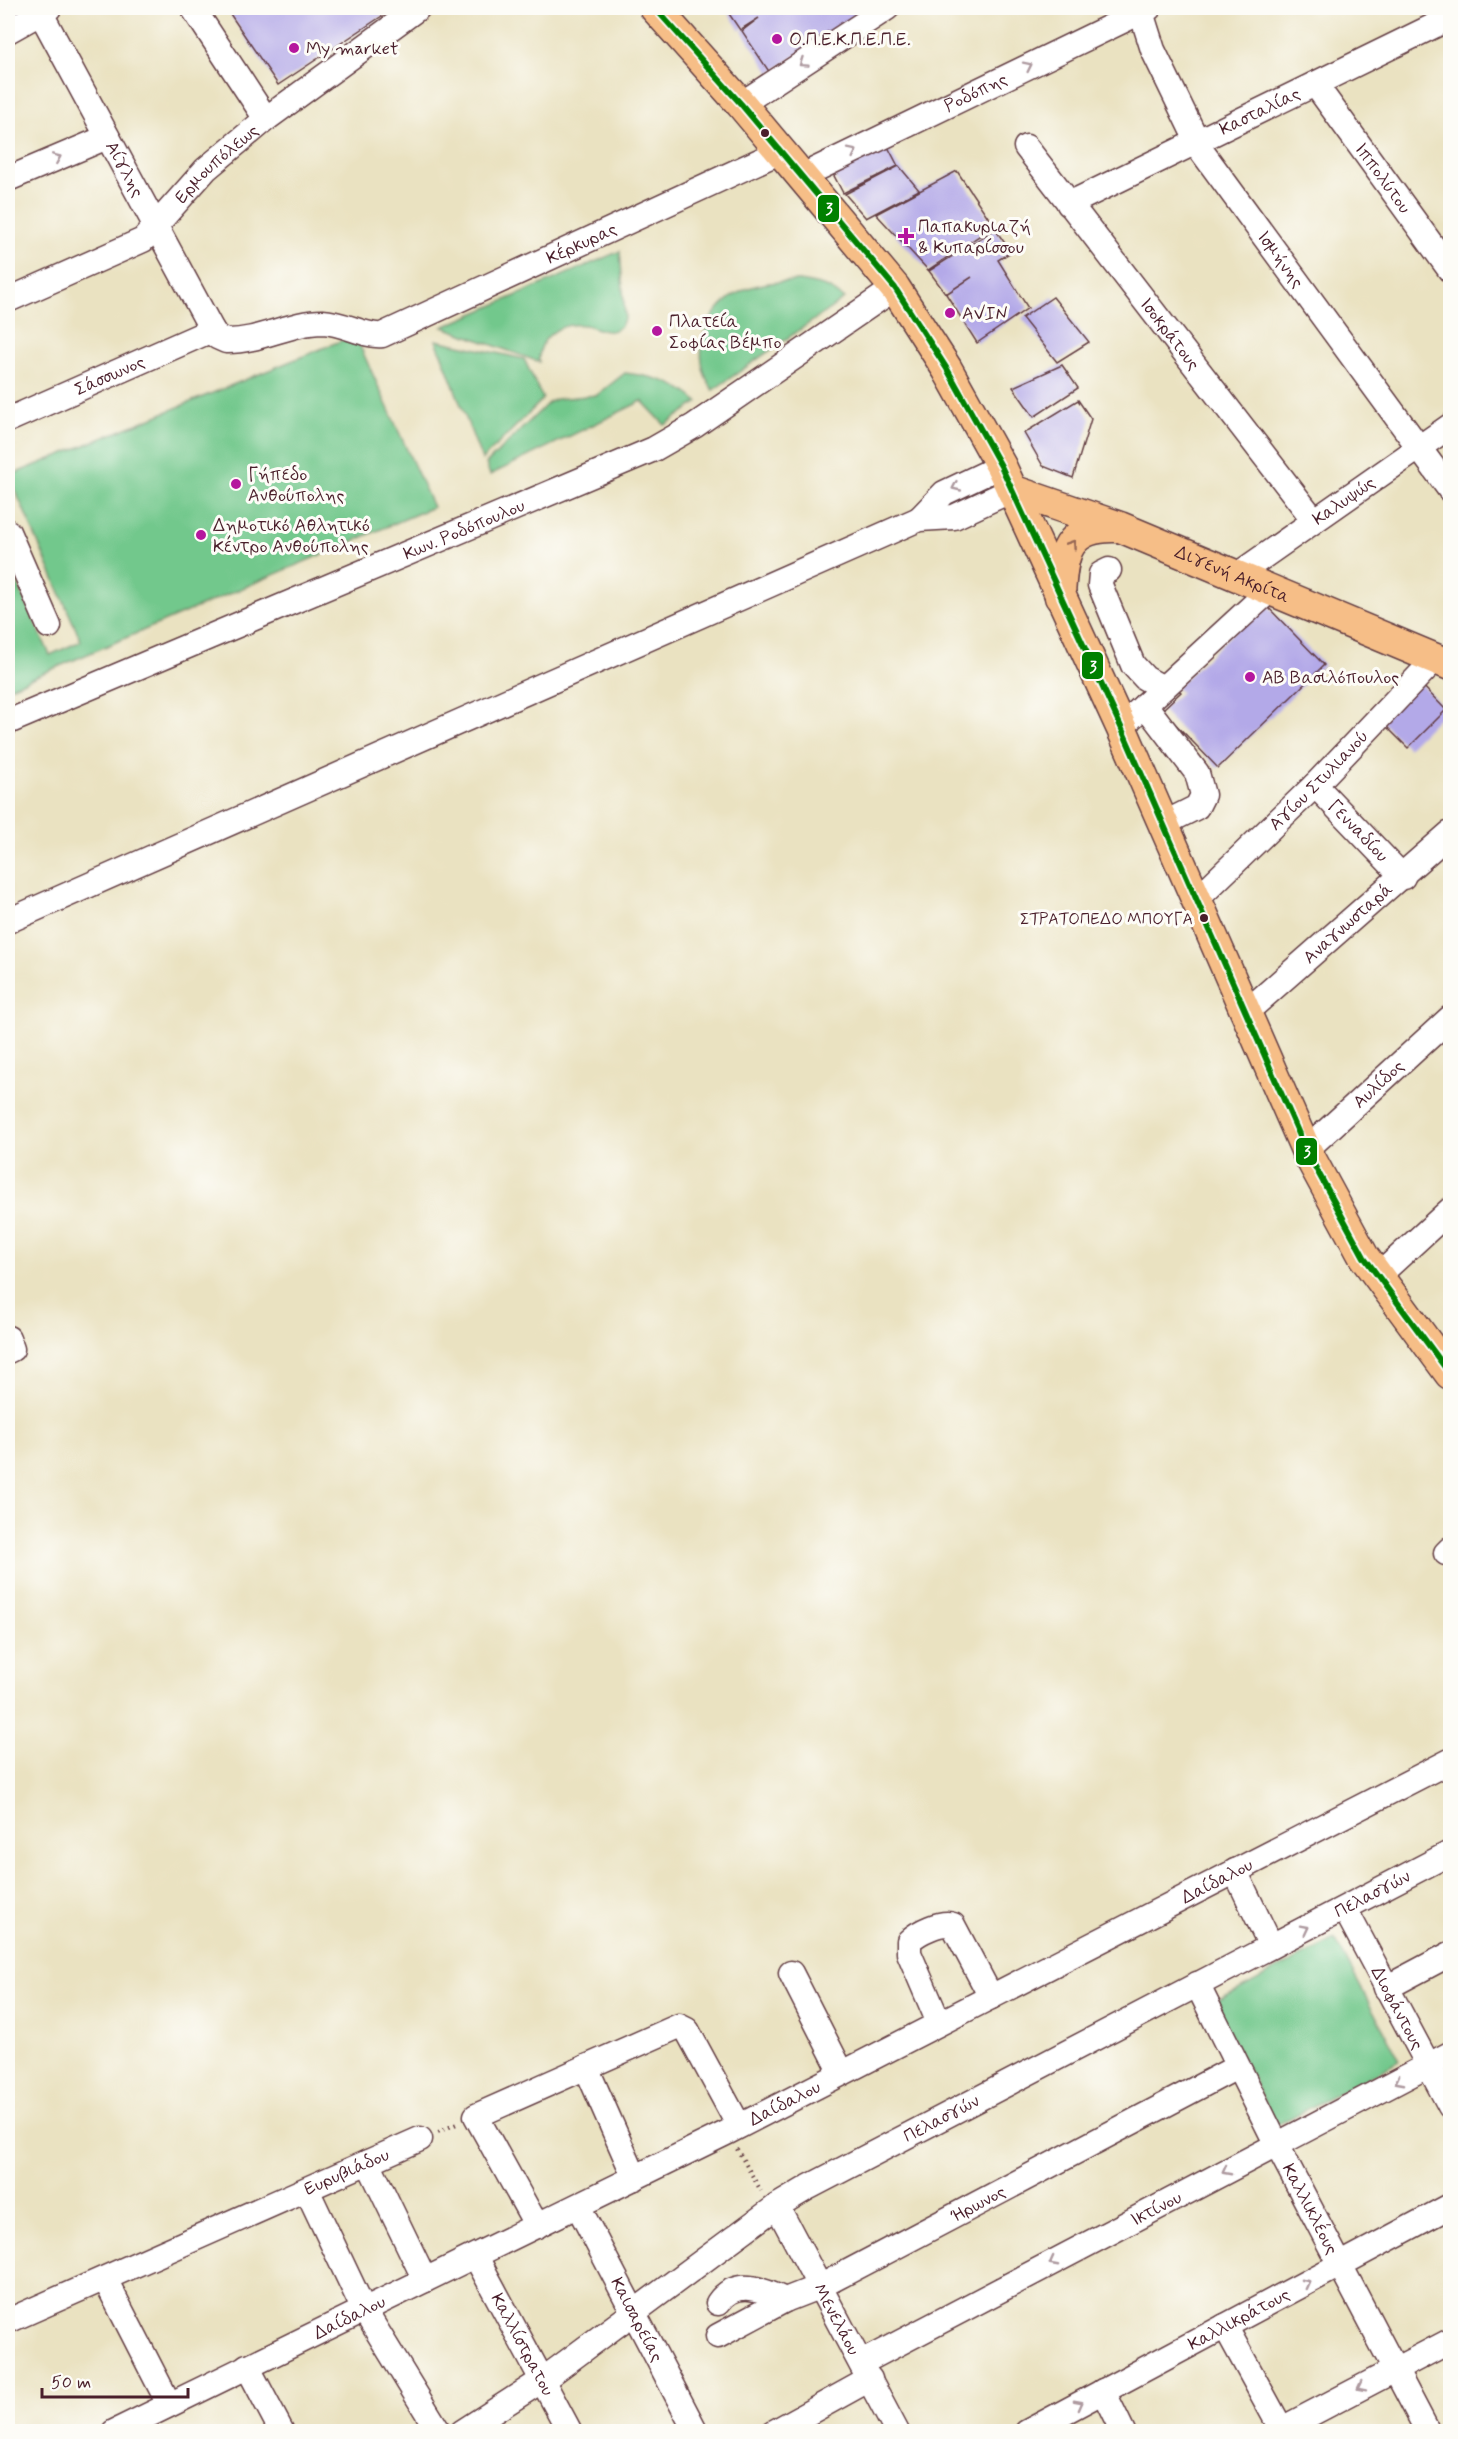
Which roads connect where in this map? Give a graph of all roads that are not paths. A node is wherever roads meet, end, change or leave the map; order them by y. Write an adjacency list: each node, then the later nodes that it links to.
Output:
1 (193, 8): 11 (street)
2 (418, 8): 11 (street, Ερμουπόλεως)
3 (655, 8): 10 (main road)
4 (887, 8): 10 (street, one-way to 10)
5 (42, 9): 8 (street); 12 (street, Αίγλης)
6 (1145, 10): 13 (street, Ισμήνης); 16 (street, Ροδόπης, one-way to 6)
7 (1447, 27): 9 (street, Κασταλίας)
8 (8, 31)
9 (1315, 84): 13 (street, Κασταλίας); 20 (street, Ιππολύτου)
10 (741, 104): 15 (main road)
11 (267, 119): 19 (street, Ερμουπόλεως)
12 (107, 137): 17 (street, one-way to 12); 19 (street, Αίγλης)
13 (1195, 141): 18 (street, Κασταλίας); 26 (street, Ισμήνης)
14 (1026, 147): 18 (street, Ισοκράτους)
15 (779, 152): 16 (main road); 23 (street, Κέρκυρας)
16 (800, 177): 21 (main road)
17 (8, 179)
18 (1069, 204): 29 (street, Ισοκράτους)
19 (155, 228): 22 (street, Ερμουπόλεως); 23 (street, Αίγλης)
20 (1450, 270)
21 (895, 288): 27 (main road); 40 (street, Κων. Ροδόπουλου)
22 (8, 300)
23 (212, 330): 24 (street, Σάσσωνος)
24 (8, 420)
25 (1450, 426): 26 (street, Καλυψώς)
26 (1420, 448): 28 (street, Ισμήνης); 29 (street, Καλυψώς)
27 (1006, 478): 30 (main road, Διγενή Ακρίτα); 35 (main road); 47 (street)
28 (1450, 490)
29 (1314, 520): 33 (street, Καλυψώς)
30 (1119, 527): 33 (main road, Διγενή Ακρίτα); 35 (main road, one-way to 30)
31 (8, 532): 36 (street)
32 (1109, 570): 38 (street)
33 (1236, 575): 34 (main road, Διγενή Ακρίτα)
34 (1271, 588): 37 (main road, Διγενή Ακρίτα); 38 (street)
35 (1060, 597): 41 (main road)
36 (49, 626)
37 (1443, 662): 42 (street, Αγίου Στυλιανού)
38 (1163, 688): 39 (street)
39 (1145, 705): 41 (street); 43 (street)
40 (8, 722)
41 (1121, 727): 43 (main road)
42 (1315, 785): 45 (street, Γενναδίου); 46 (street, Αγίου Στυλιανού)
43 (1165, 823): 46 (main road)
44 (1450, 833): 45 (street, Αναγνωσταρά)
45 (1403, 877): 48 (street, Αναγνωσταρά)
46 (1197, 899): 48 (main road)
47 (8, 921)
48 (1244, 1014): 50 (main road)
49 (1450, 1018): 50 (street, Αυλίδος)
50 (1306, 1150): 52 (main road)
51 (1450, 1210): 52 (street)
52 (1377, 1277): 55 (main road)
53 (8, 1338): 54 (street)
54 (8, 1351)
55 (1450, 1374)
56 (1450, 1761): 58 (street, Δαίδαλου)
57 (1450, 1853): 59 (street, Πελασγών)
58 (1235, 1871): 60 (street); 65 (street, Δαίδαλου)
59 (1345, 1909): 60 (street, Πελασγών, one-way to 59); 64 (street, Διοφάντους)
60 (1271, 1946): 63 (street, Πελασγών)
61 (1450, 1954): 64 (street)
62 (791, 1973): 71 (street)
63 (1197, 1984): 70 (street, Καλλικλέους); 81 (street, Πελασγών)
64 (1386, 1988): 68 (street, Διοφάντους)
65 (991, 1997): 66 (street, Δαίδαλου); 66 (street)
66 (939, 2023): 71 (street, Δαίδαλου)
67 (1450, 2054): 68 (street, Ικτίνου)
68 (1428, 2066): 72 (street, Διοφάντους); 75 (street, Ικτίνου, one-way to 75)
69 (586, 2067): 73 (street); 77 (street); 82 (street)
70 (1237, 2067): 75 (street, Καλλικλέους); 87 (street, Ήρωνος)
71 (842, 2073): 73 (street, Δαίδαλου)
72 (1450, 2106)
73 (733, 2129): 77 (street, Δαίδαλου)
74 (420, 2139): 76 (street, Ευρυβιάδου)
75 (1276, 2145): 84 (street, Καλλικλέους); 98 (street, Ικτίνου, one-way to 98)
76 (368, 2162): 78 (street, Ευρυβιάδου); 86 (street)
77 (635, 2178): 79 (street, Δαίδαλου)
78 (307, 2190): 85 (street, Ευρυβιάδου); 90 (street)
79 (578, 2206): 82 (street, Δαίδαλου); 91 (street, Καισαρείας)
80 (1450, 2206): 84 (street, Καλλικράτους)
81 (775, 2208): 87 (street, Μενελάου); 91 (street, Πελασγών)
82 (537, 2226): 83 (street, Δαίδαλου)
83 (476, 2257): 86 (street, Δαίδαλου); 99 (street, Καλλίστρατου)
84 (1341, 2264): 93 (street, Καλλικράτους, one-way to 84); 97 (street, Καλλικλέους)
85 (105, 2279): 92 (street, Ευρυβιάδου); 101 (street)
86 (425, 2280): 90 (street, Δαίδαλου)
87 (821, 2286): 88 (street, Ήρωνος); 98 (street, Μενελάου)
88 (785, 2300): 89 (street); 94 (street, Ήρωνος)
89 (718, 2302)
90 (363, 2308): 96 (street, Δαίδαλου); 105 (street)
91 (633, 2315): 99 (street, Πελασγών); 108 (street, Καισαρείας)
92 (8, 2321)
93 (1225, 2326): 100 (street, Καλλικράτους); 102 (street)
94 (718, 2336)
95 (1450, 2341): 97 (street)
96 (248, 2366): 101 (street, Δαίδαλου); 104 (street)
97 (1396, 2369): 102 (street, one-way to 102); 113 (street, Καλλικλέους)
98 (866, 2371): 109 (street, Ικτίνου); 110 (street, Μενελάου)
99 (544, 2379): 106 (street, Πελασγών); 107 (street, Καλλίστρατου)
100 (1102, 2391): 111 (street, Καλλικράτους, one-way to 100); 112 (street)
101 (169, 2404): 103 (street, Δαίδαλου)
102 (1283, 2430)
103 (114, 2432)
104 (282, 2432)
105 (440, 2432)
106 (462, 2432)
107 (570, 2432)
108 (696, 2432)
109 (774, 2432)
110 (897, 2432)
111 (1027, 2432)
112 (1123, 2432)
113 (1428, 2432)

